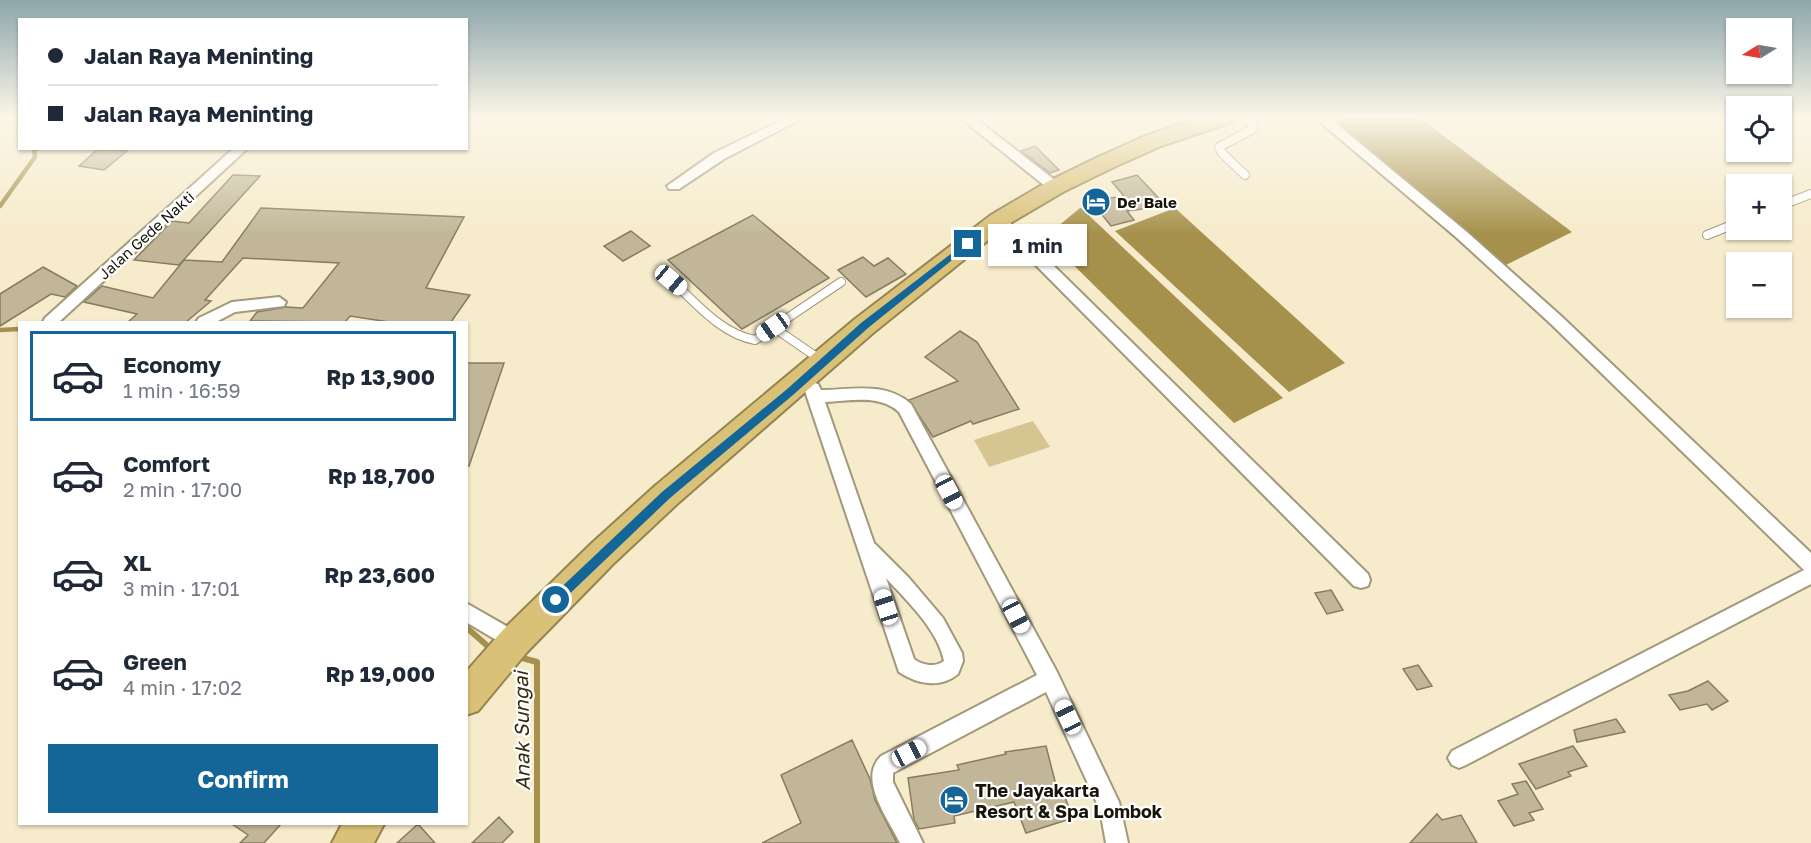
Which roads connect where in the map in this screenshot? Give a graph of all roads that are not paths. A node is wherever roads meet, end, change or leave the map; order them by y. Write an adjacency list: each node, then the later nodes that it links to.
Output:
1 (234, 155): 18 (street, Jalan Gede Nakti)
2 (721, 155): 8 (street)
3 (1014, 155): 9 (street)
4 (1122, 155): 9 (highway)
5 (1224, 155): 7 (lane)
6 (1366, 155): 23 (street)
7 (1245, 175)
8 (674, 186)
9 (1055, 187): 12 (highway)
10 (1811, 194): 11 (lane)
11 (1792, 201)
12 (999, 220): 21 (highway); 25 (street)
13 (1726, 227): 14 (lane)
14 (1707, 235)
15 (671, 280): 20 (lane)
16 (841, 282): 20 (lane)
17 (279, 302): 19 (street)
18 (51, 321)
19 (206, 321)
20 (773, 327): 21 (lane)
21 (815, 379): 22 (street); 27 (highway); 28 (street)
22 (867, 548): 22 (street)
23 (1811, 565)
24 (1811, 575): 30 (street)
25 (1361, 580)
26 (468, 612): 27 (street)
27 (512, 644): 29 (highway)
28 (1050, 679): 33 (street); 34 (street)
29 (477, 686)
30 (1460, 758)
31 (364, 825): 32 (highway)
32 (351, 843)
33 (912, 843)
34 (1117, 843)

